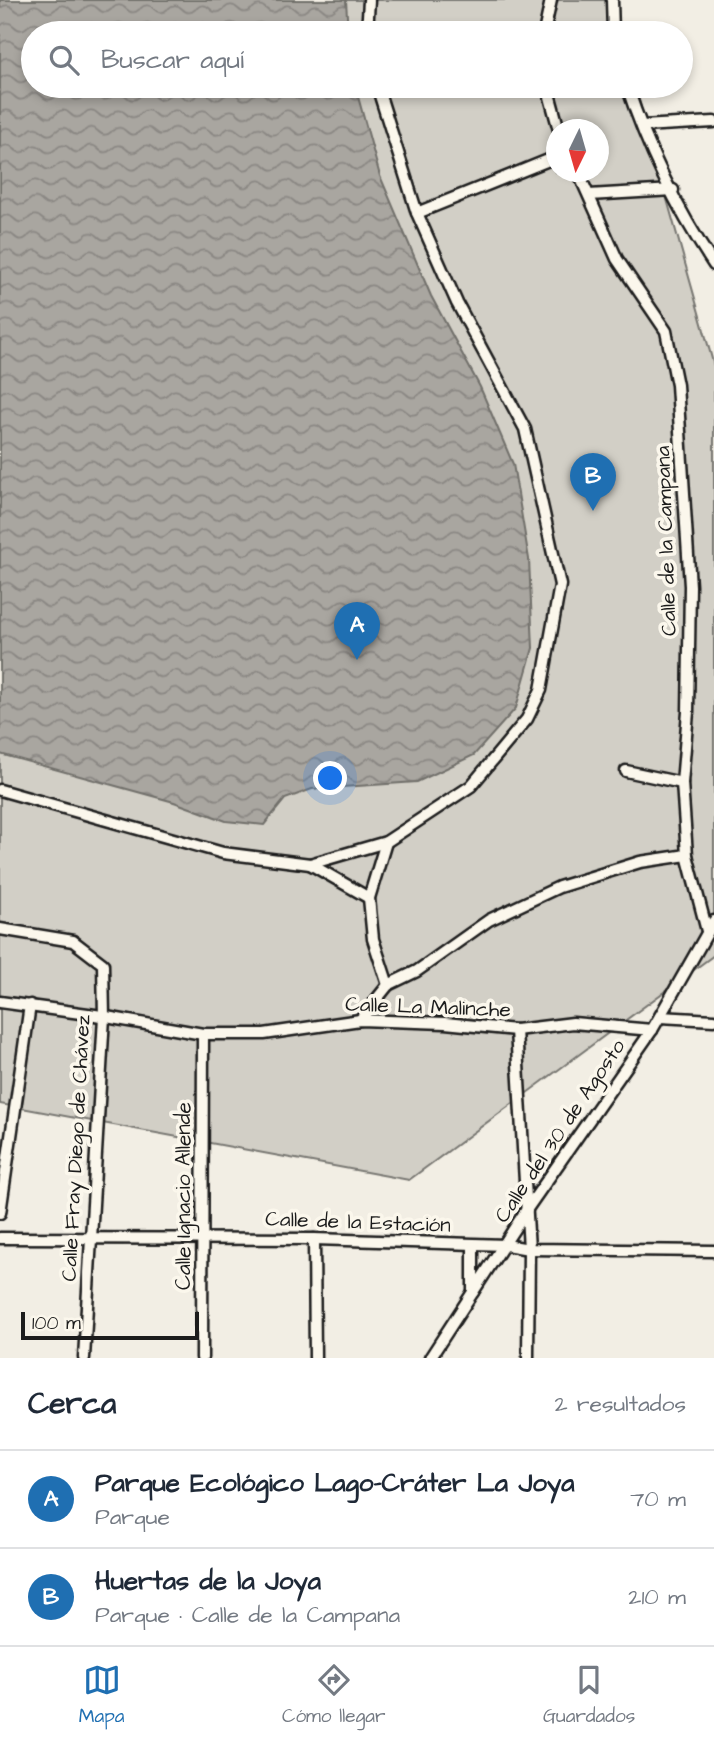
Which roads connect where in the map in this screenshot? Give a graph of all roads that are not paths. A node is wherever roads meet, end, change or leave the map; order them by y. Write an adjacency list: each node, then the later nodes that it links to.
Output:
1 (369, 0): 4 (street)
2 (551, 0): 5 (street)
3 (612, 0): 6 (street)
4 (368, 21)
5 (547, 21)
6 (612, 21)
7 (381, 98): 17 (street)
8 (550, 98): 10 (street)
9 (632, 98): 12 (street)
10 (556, 119)
11 (714, 122): 12 (street)
12 (642, 126): 15 (street)
13 (546, 161): 17 (street)
14 (583, 182): 16 (street, Calle de la Campana)
15 (673, 190): 16 (street); 18 (street)
16 (589, 195): 20 (street, Calle de la Campana)
17 (417, 213): 22 (street)
18 (714, 265)
19 (626, 771): 20 (street)
20 (682, 783): 23 (street, Calle de la Campana)
21 (0, 790): 24 (street)
22 (386, 842): 24 (street); 25 (street)
23 (687, 855): 28 (street, Calle de la Campana); 29 (street)
24 (310, 864): 25 (street)
25 (369, 898): 29 (street)
26 (714, 921): 28 (street, Calle del 30 de Agosto)
27 (0, 929): 32 (street, Calle Fray Diego de Chávez)
28 (707, 930): 33 (street, Calle del 30 de Agosto)
29 (388, 985): 34 (street)
30 (0, 1002): 31 (street, Calle La Malinche)
31 (30, 1005): 32 (street, Calle La Malinche); 40 (street)
32 (104, 1017): 38 (street, Calle La Malinche); 42 (street, Calle Fray Diego de Chávez)
33 (660, 1017): 35 (street); 37 (street, Calle del 30 de Agosto)
34 (360, 1020): 36 (street, Calle La Malinche); 38 (street, Calle La Malinche)
35 (714, 1020)
36 (516, 1030): 37 (street, Calle La Malinche); 39 (street)
37 (652, 1030): 39 (street, Calle del 30 de Agosto)
38 (203, 1034): 43 (street, Calle Ignacio Allende)
39 (527, 1209): 46 (street, Calle del 30 de Agosto); 47 (street)
40 (0, 1213)
41 (0, 1238): 42 (street, Calle de la Estación)
42 (89, 1239): 43 (street, Calle de la Estación); 50 (street, Calle Fray Diego de Chávez)
43 (201, 1239): 44 (street, Calle de la Estación); 51 (street, Calle Ignacio Allende)
44 (314, 1239): 45 (street, Calle de la Estación); 52 (street)
45 (473, 1245): 46 (street, Calle de la Estación); 49 (street)
46 (506, 1245): 47 (street, Calle de la Estación); 49 (street, Calle del 30 de Agosto)
47 (529, 1249): 48 (street, Calle de la Estación); 54 (street)
48 (714, 1251)
49 (473, 1293): 53 (street, Calle del 30 de Agosto)
50 (84, 1358)
51 (202, 1358)
52 (315, 1358)
53 (430, 1358)
54 (528, 1358)

